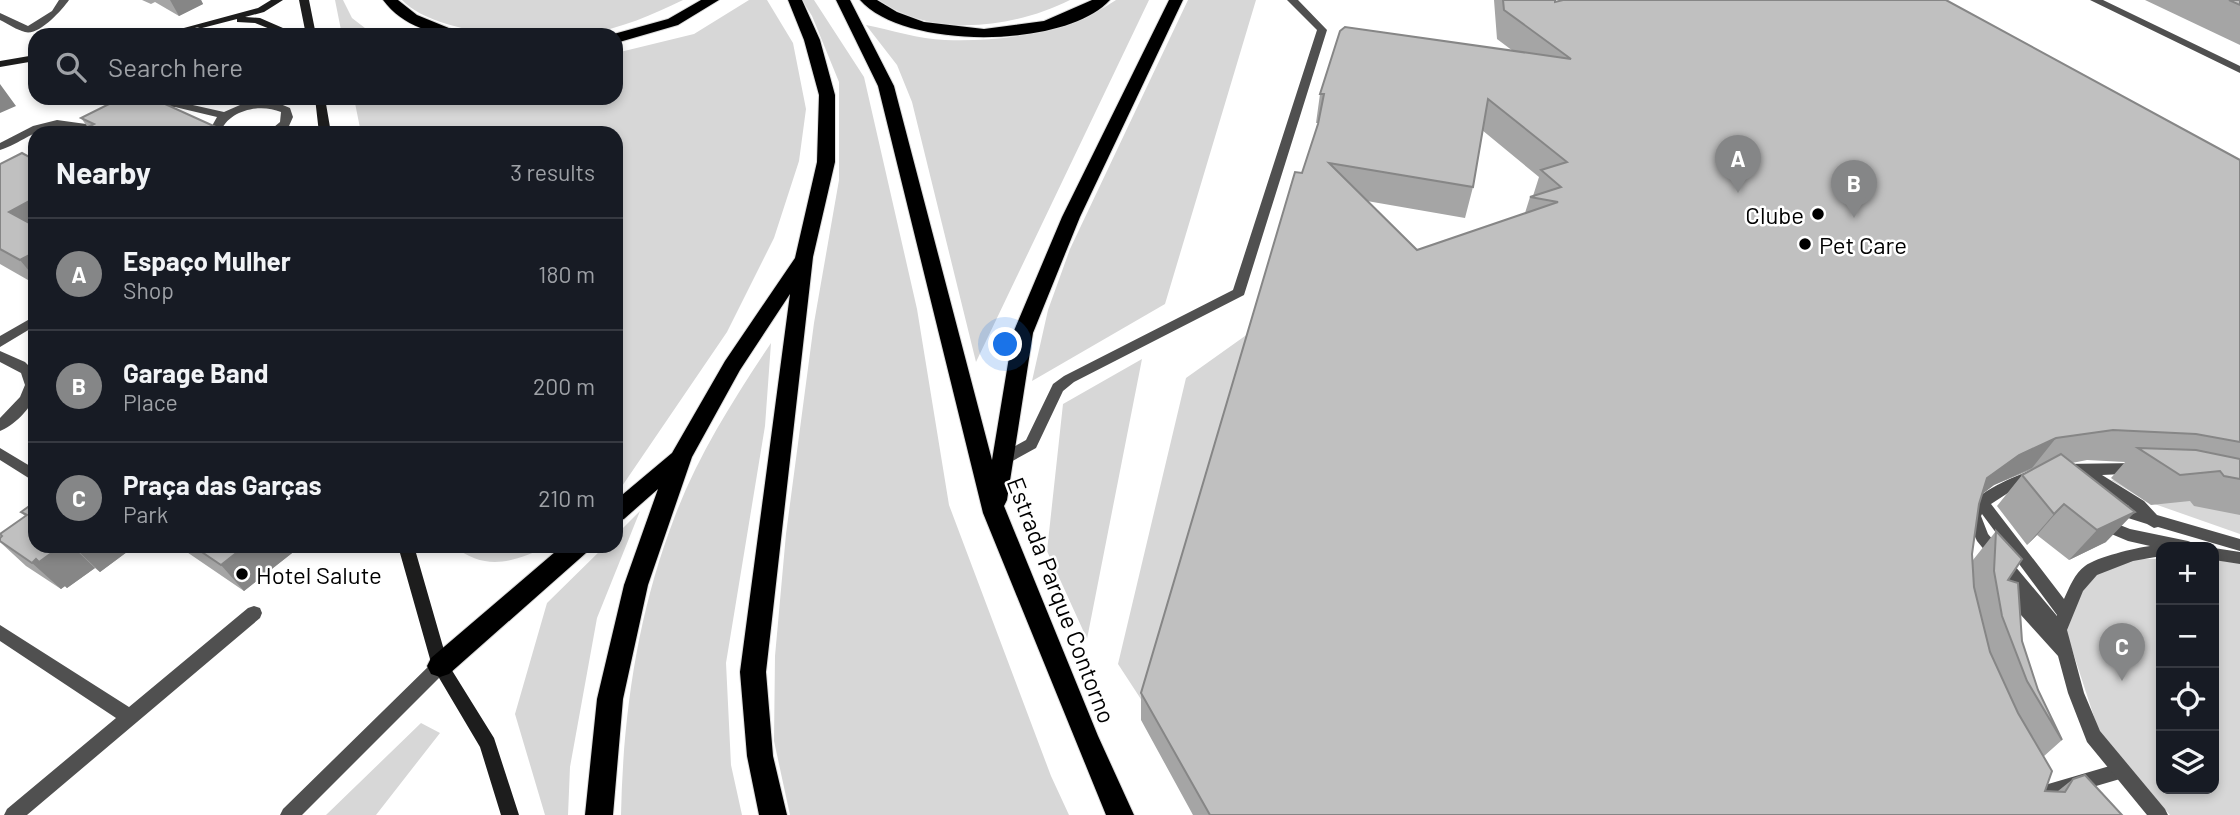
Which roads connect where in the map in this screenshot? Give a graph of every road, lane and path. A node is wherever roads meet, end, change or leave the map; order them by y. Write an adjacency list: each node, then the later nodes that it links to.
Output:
1 (64, 0): 15 (street)
2 (278, 0): 14 (main road)
3 (304, 0): 18 (main road)
4 (390, 0): 19 (highway)
5 (712, 0): 21 (highway)
6 (794, 0): 37 (highway)
7 (843, 0): 55 (highway, Estrada Parque Contorno)
8 (867, 0): 9 (highway)
9 (1103, 0)
10 (1176, 0): 46 (highway)
11 (1292, 0): 46 (street)
12 (2095, 0): 24 (street)
13 (0, 16): 20 (street)
14 (222, 21): 16 (main road); 17 (main road)
15 (32, 28)
16 (192, 28)
17 (276, 28)
18 (310, 28)
19 (435, 28)
20 (28, 30)
21 (623, 36)
22 (28, 59): 23 (main road)
23 (0, 64)
24 (2240, 70)
25 (172, 105): 28 (street)
26 (179, 105): 29 (street)
27 (321, 105): 34 (main road)
28 (135, 116)
29 (226, 116): 32 (street); 33 (street)
30 (42, 126): 31 (street)
31 (83, 126)
32 (217, 126)
33 (281, 126)
34 (323, 126)
35 (28, 133): 36 (street)
36 (0, 147)
37 (804, 257): 45 (highway); 76 (highway)
38 (28, 324): 39 (street)
39 (0, 342)
40 (0, 356): 41 (street)
41 (28, 373)
42 (28, 396): 43 (street)
43 (0, 426)
44 (0, 453): 49 (street)
45 (681, 457): 53 (highway); 75 (highway)
46 (1002, 460): 55 (highway)
47 (2087, 469): 48 (street); 50 (street); 57 (street)
48 (2059, 470): 51 (street); 54 (street)
49 (28, 471)
50 (2157, 471)
51 (2075, 488)
52 (2096, 499): 57 (street)
53 (623, 507)
54 (1978, 508): 64 (street); 65 (street); 67 (street)
55 (994, 513): 77 (highway, Estrada Parque Contorno)
56 (2091, 518): 58 (street)
57 (2154, 522): 62 (street)
58 (2163, 542)
59 (2156, 551): 64 (street)
60 (409, 553): 68 (main road)
61 (570, 553): 68 (highway)
62 (2227, 553)
63 (254, 613): 69 (street)
64 (2066, 614): 65 (street)
65 (2059, 630): 67 (street)
66 (0, 632): 69 (street)
67 (2067, 656): 70 (street)
68 (440, 666): 73 (street); 74 (main road)
69 (129, 717): 72 (street)
70 (2120, 771): 71 (street); 78 (street)
71 (2024, 780)
72 (13, 815)
73 (289, 815)
74 (510, 815)
75 (599, 815)
76 (773, 815)
77 (1120, 815)
78 (2159, 815)

